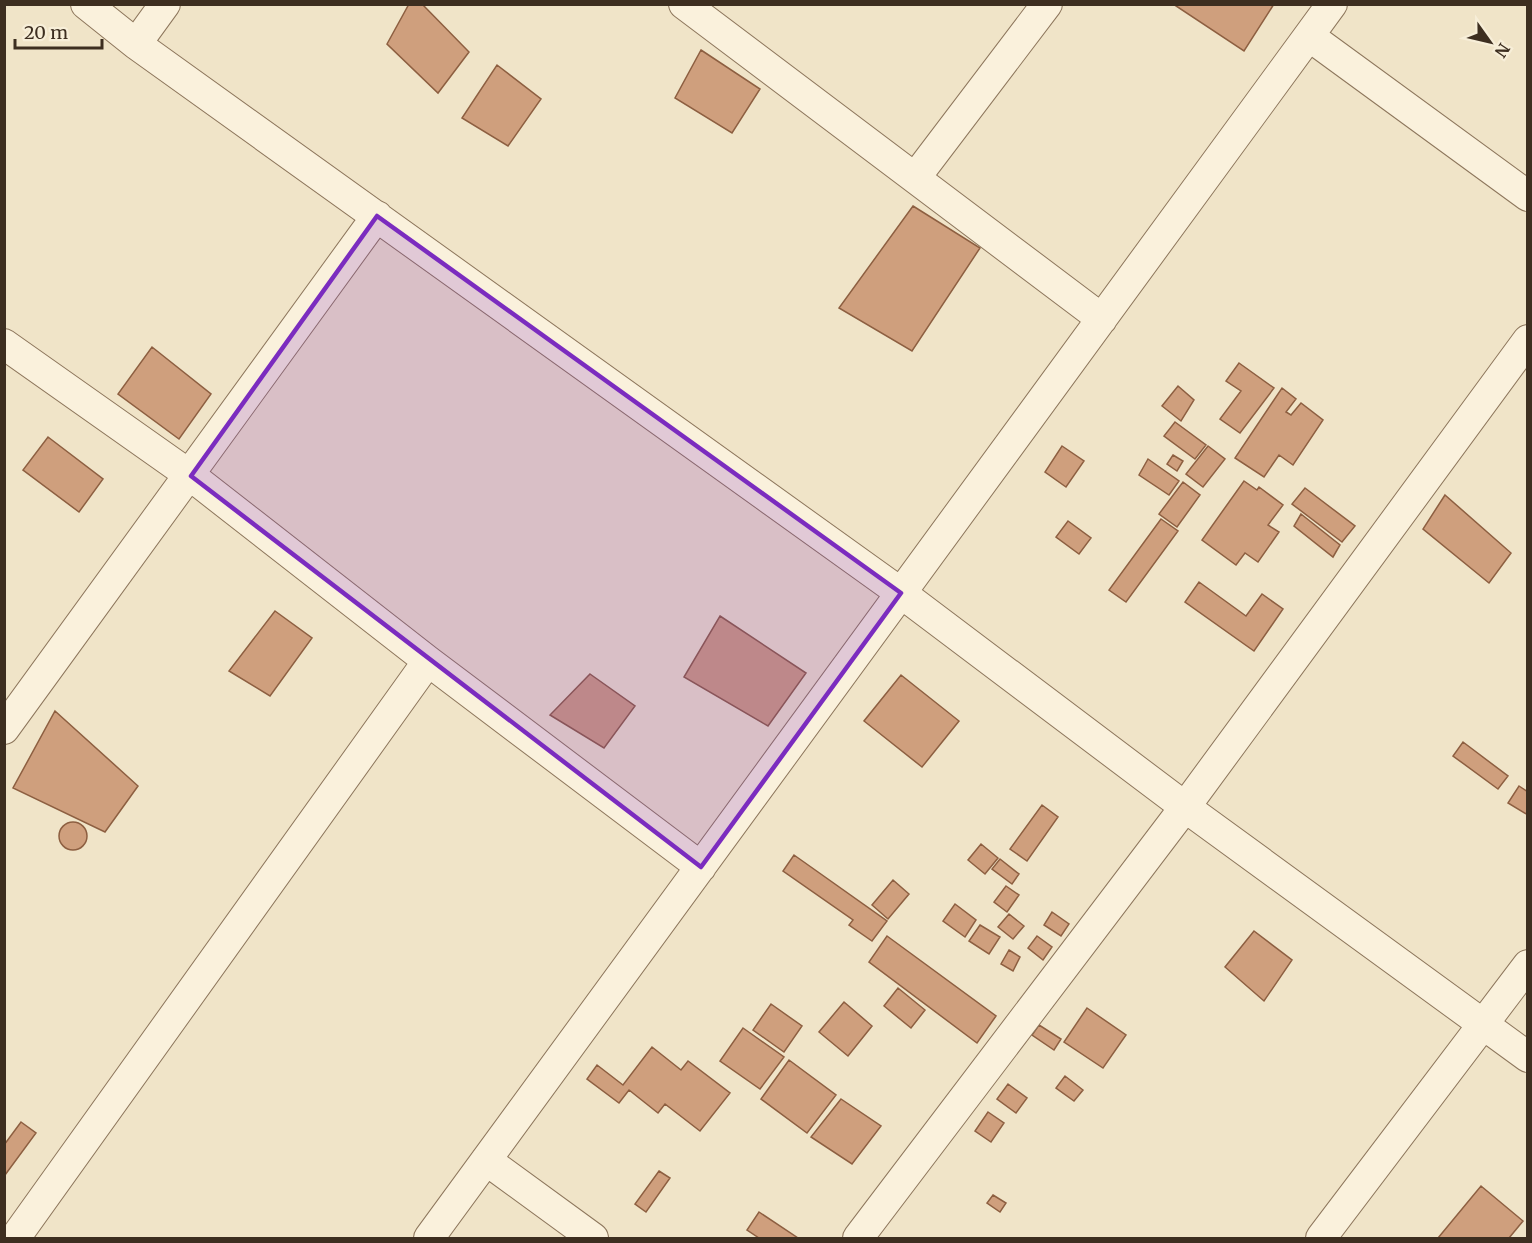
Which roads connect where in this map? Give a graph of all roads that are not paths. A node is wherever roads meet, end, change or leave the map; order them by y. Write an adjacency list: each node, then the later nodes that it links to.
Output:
1 (86, 4): 7 (street)
2 (165, 4): 7 (street)
3 (684, 4): 8 (street)
4 (1047, 4): 8 (street)
5 (1332, 4): 6 (street)
6 (1309, 36): 9 (street); 11 (street)
7 (136, 44): 10 (street)
8 (915, 178): 11 (street)
9 (1527, 196)
10 (377, 216): 14 (street); 15 (street)
11 (1102, 319): 15 (street)
12 (1527, 340): 18 (street)
13 (4, 344): 14 (street)
14 (191, 476): 16 (street); 17 (street)
15 (901, 593): 18 (street); 19 (street)
16 (428, 662): 19 (street); 24 (street)
17 (4, 729)
18 (1185, 807): 21 (street); 27 (street)
19 (701, 867): 23 (street)
20 (1527, 965): 21 (street)
21 (1483, 1025): 22 (street); 28 (street)
22 (1527, 1058)
23 (486, 1160): 25 (street); 26 (street)
24 (15, 1239)
25 (429, 1239)
26 (593, 1239)
27 (858, 1239)
28 (1321, 1239)

